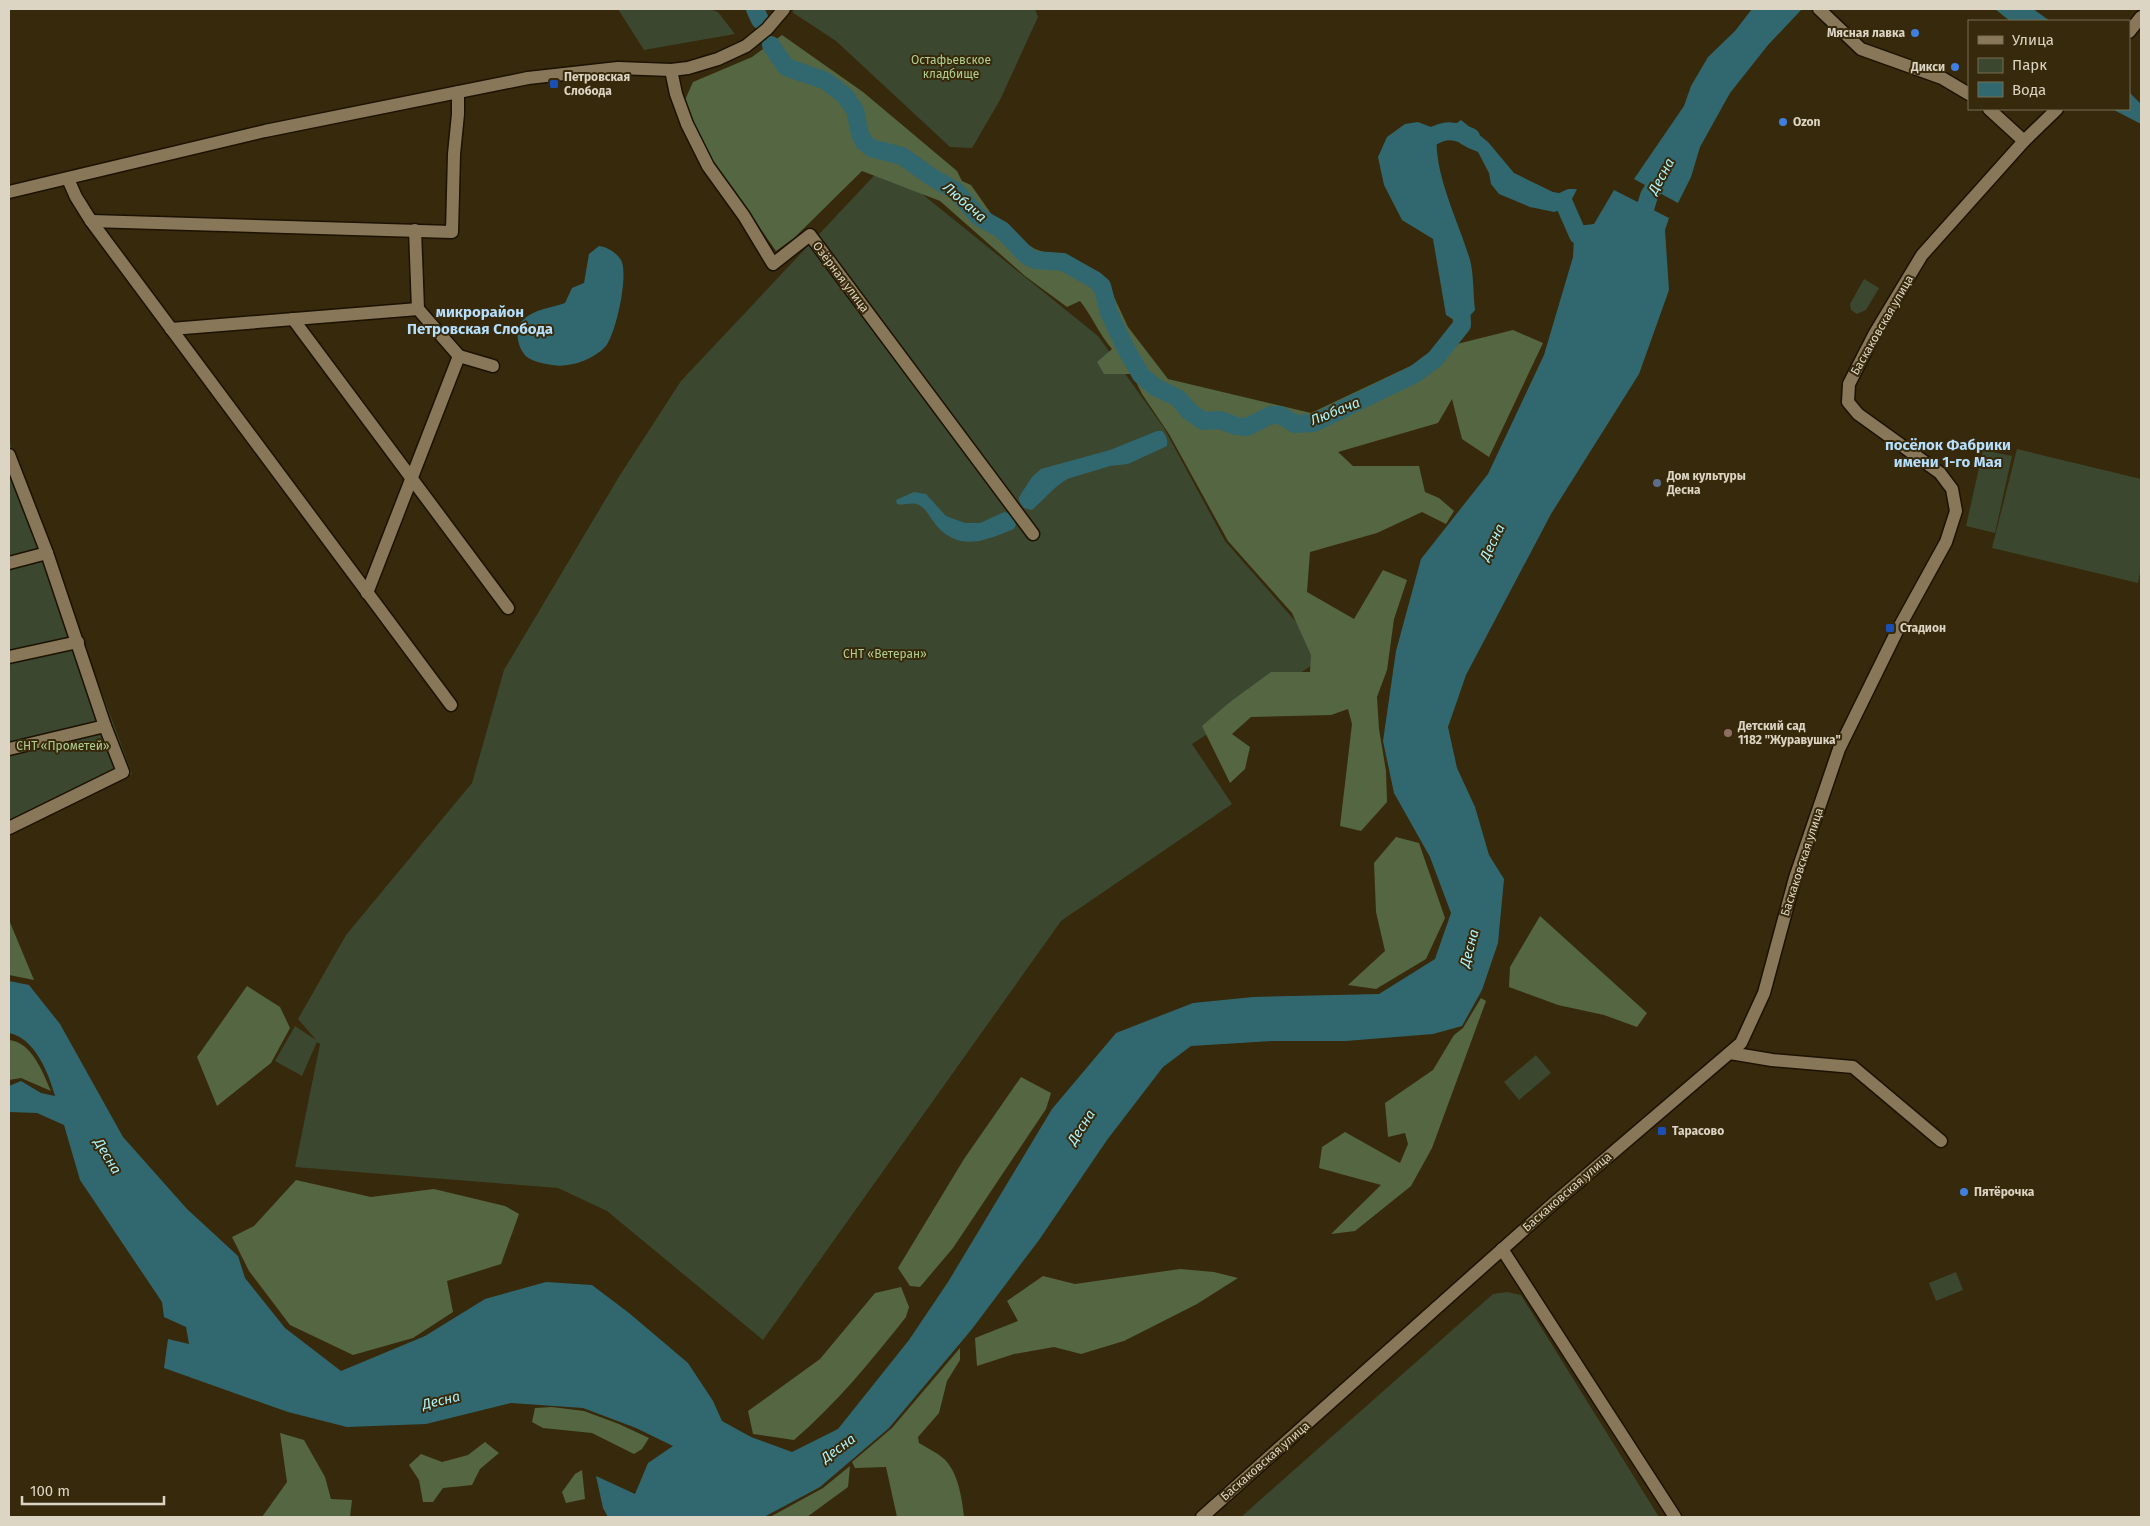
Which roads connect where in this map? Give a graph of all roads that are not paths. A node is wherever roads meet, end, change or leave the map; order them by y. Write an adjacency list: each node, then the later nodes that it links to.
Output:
1 (784, 9): 5 (street)
2 (1819, 9): 7 (street)
3 (2141, 17): 4 (street)
4 (2130, 31)
5 (671, 70): 6 (street); 23 (street, Озёрная улица)
6 (458, 92): 11 (street); 14 (street)
7 (1968, 93)
8 (1991, 110): 10 (street)
9 (2055, 110): 10 (street, Баскаковская улица)
10 (2024, 141): 34 (street, Баскаковская улица)
11 (68, 179): 12 (street); 13 (street)
12 (9, 192)
13 (91, 221): 14 (street); 17 (street)
14 (415, 230): 15 (street)
15 (418, 309): 16 (street); 18 (street)
16 (293, 320): 17 (street); 22 (street)
17 (171, 329): 26 (street)
18 (458, 356): 19 (street); 22 (street)
19 (493, 366)
20 (9, 455): 21 (street)
21 (12, 474): 24 (street)
22 (412, 478): 26 (street); 27 (street)
23 (1033, 534)
24 (47, 554): 25 (street); 28 (street)
25 (9, 563)
26 (367, 593): 30 (street)
27 (508, 608)
28 (78, 642): 29 (street); 31 (street)
29 (9, 658)
30 (450, 705)
31 (105, 726): 32 (street); 33 (street)
32 (9, 749)
33 (9, 828)
34 (1730, 1053): 35 (street); 36 (street, Баскаковская улица)
35 (1941, 1140)
36 (1502, 1249): 37 (street, Баскаковская улица); 38 (street)
37 (1202, 1517)
38 (1674, 1517)

